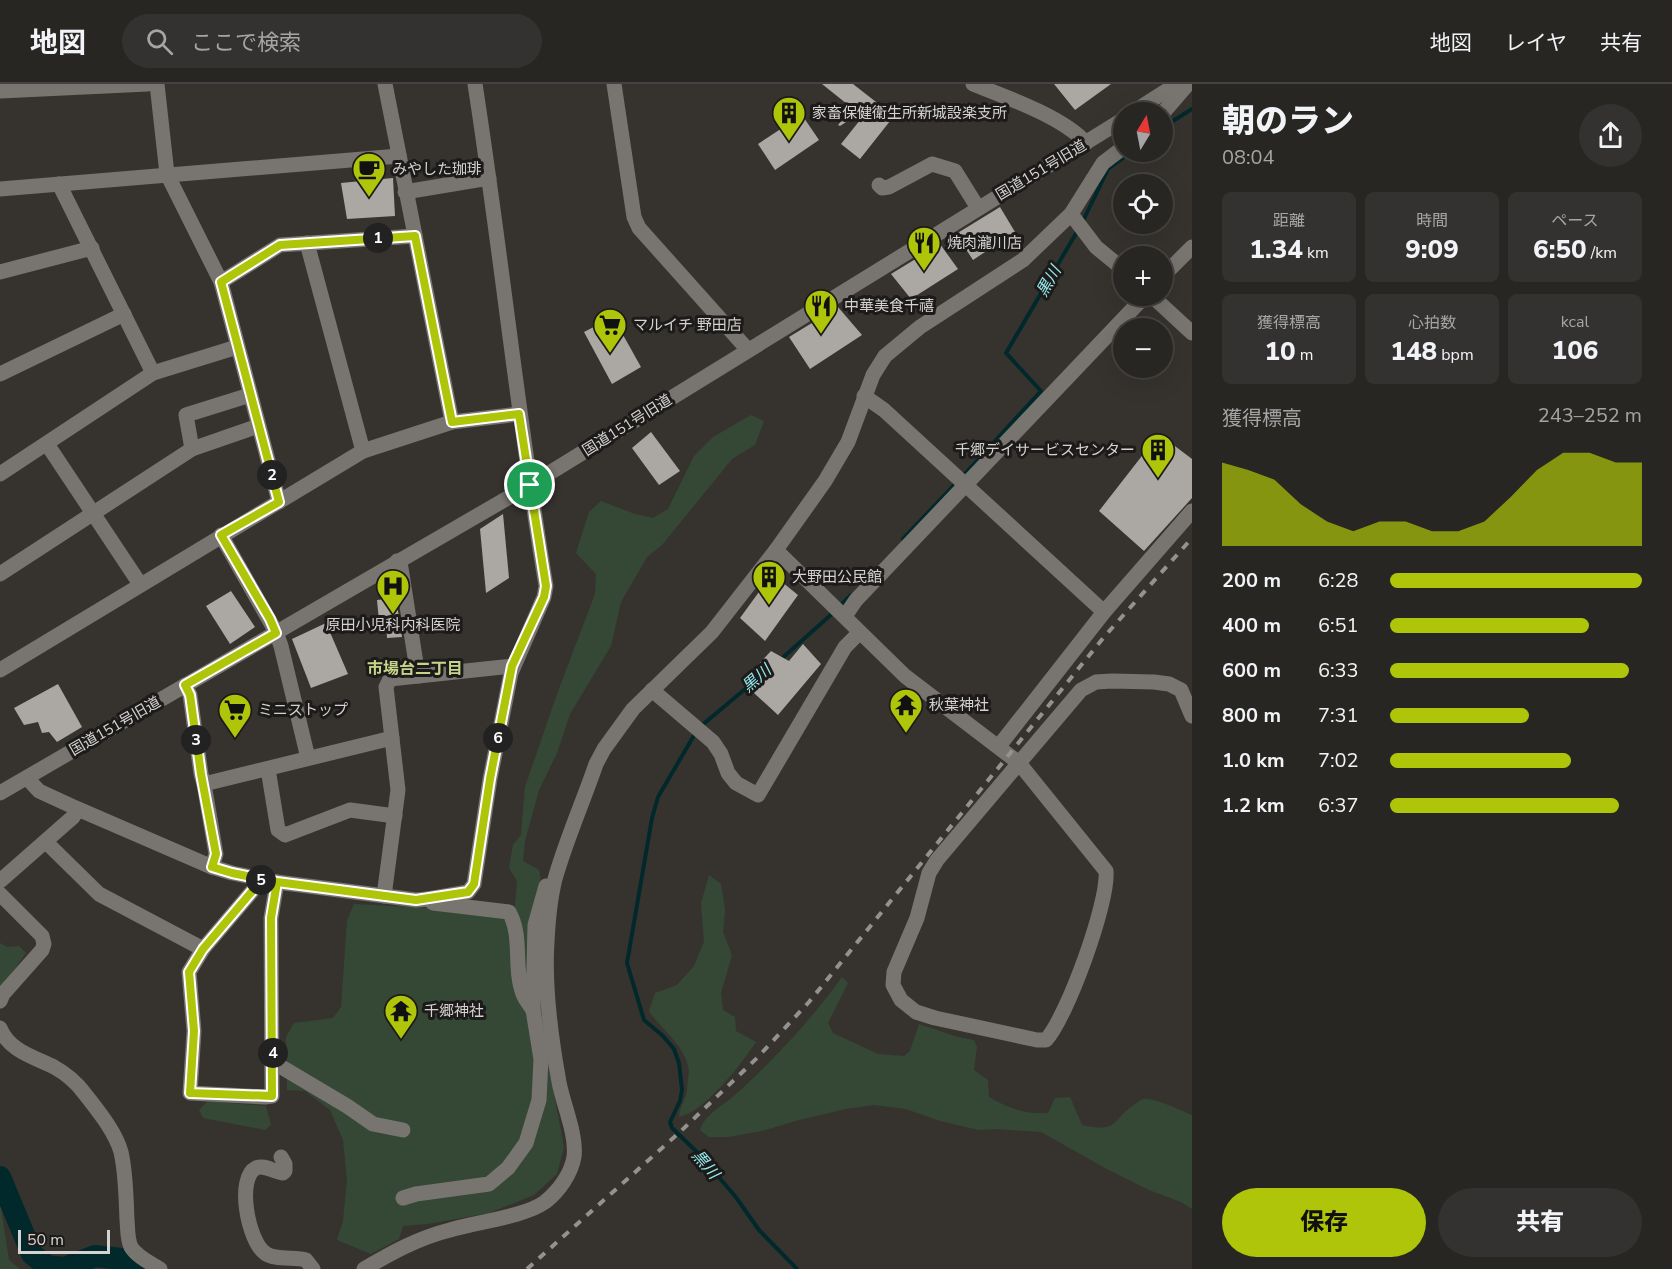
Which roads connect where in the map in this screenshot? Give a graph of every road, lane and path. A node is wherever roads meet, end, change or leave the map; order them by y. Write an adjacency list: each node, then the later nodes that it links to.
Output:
1 (147, 84): 9 (street)
2 (157, 84): 16 (street)
3 (385, 84): 15 (street)
4 (475, 84): 17 (street)
5 (614, 84): 37 (street)
6 (973, 84): 13 (street)
7 (1177, 84): 10 (street)
8 (1188, 84): 11 (street)
9 (0, 91)
10 (1149, 102)
11 (1172, 102)
12 (1113, 126): 13 (street, 国道151号旧道)
13 (1086, 143): 22 (street, 国道151号旧道)
14 (1113, 155): 23 (street)
15 (399, 156): 16 (street); 21 (street)
16 (167, 174): 18 (street); 31 (street)
17 (489, 177): 21 (street); 42 (street)
18 (59, 184): 20 (street); 27 (street)
19 (879, 185): 22 (street)
20 (0, 189)
21 (405, 192): 24 (street)
22 (978, 208): 37 (street, 国道151号旧道)
23 (1073, 217): 28 (street); 41 (street)
24 (415, 236): 25 (street); 43 (street)
25 (307, 243): 31 (street); 47 (street)
26 (1192, 247): 29 (street)
27 (92, 248): 30 (street); 34 (street)
28 (1113, 261)
29 (1173, 266)
30 (0, 272)
31 (221, 282): 36 (street)
32 (1135, 306): 49 (street)
33 (1163, 306): 35 (street)
34 (124, 314): 38 (street); 39 (street)
35 (1192, 333)
36 (237, 347): 38 (street); 40 (street)
37 (748, 350): 50 (street, 国道151号旧道)
38 (153, 373): 45 (street)
39 (0, 374)
40 (250, 395): 44 (street); 46 (street)
41 (864, 396): 49 (street); 55 (street)
42 (519, 414): 43 (street); 50 (street)
43 (452, 422): 47 (street)
44 (258, 426): 46 (street); 51 (street)
45 (47, 444): 48 (street); 53 (street)
46 (192, 449): 53 (street)
47 (363, 451): 51 (street)
48 (0, 474)
49 (962, 481): 59 (street); 60 (street)
50 (530, 485): 56 (street, 国道151号旧道); 63 (street)
51 (279, 502): 54 (street)
52 (1192, 511): 59 (street)
53 (93, 513): 57 (street); 58 (street)
54 (221, 535): 58 (street); 61 (street)
55 (776, 550): 60 (street); 67 (street)
56 (397, 561): 61 (street, 国道151号旧道); 65 (street)
57 (0, 574)
58 (140, 584): 64 (street)
59 (1104, 612): 70 (street)
60 (844, 615): 62 (street)
61 (276, 633): 66 (street, 国道151号旧道); 71 (street)
62 (859, 633): 67 (street); 70 (street)
63 (512, 666): 65 (street); 87 (street)
64 (0, 669)
65 (418, 676): 69 (street)
66 (185, 685): 74 (street, 国道151号旧道); 75 (street)
67 (652, 690): 82 (street)
68 (1192, 716): 72 (street)
69 (392, 738): 71 (street); 78 (street)
70 (999, 746): 72 (street)
71 (308, 758): 73 (street)
72 (1019, 763): 72 (street)
73 (268, 769): 75 (street); 78 (street)
74 (27, 778): 76 (street, 国道151号旧道); 77 (street)
75 (204, 784): 80 (street)
76 (0, 793)
77 (78, 809): 79 (street); 80 (street)
78 (395, 816): 86 (street)
79 (46, 842): 83 (street); 88 (street)
80 (212, 867): 81 (street)
81 (258, 879): 84 (street); 88 (street)
82 (555, 880): 90 (street); 98 (street)
83 (0, 881)
84 (277, 882): 86 (street); 92 (street)
85 (0, 894): 89 (street)
86 (384, 896): 87 (street)
87 (428, 899): 90 (street)
88 (203, 949): 92 (street)
89 (0, 1001)
90 (533, 1010): 95 (street)
91 (0, 1028): 96 (street)
92 (273, 1062): 93 (street)
93 (403, 1130)
94 (281, 1157): 97 (street)
95 (403, 1198)
96 (160, 1269)
97 (313, 1269)
98 (364, 1269)

